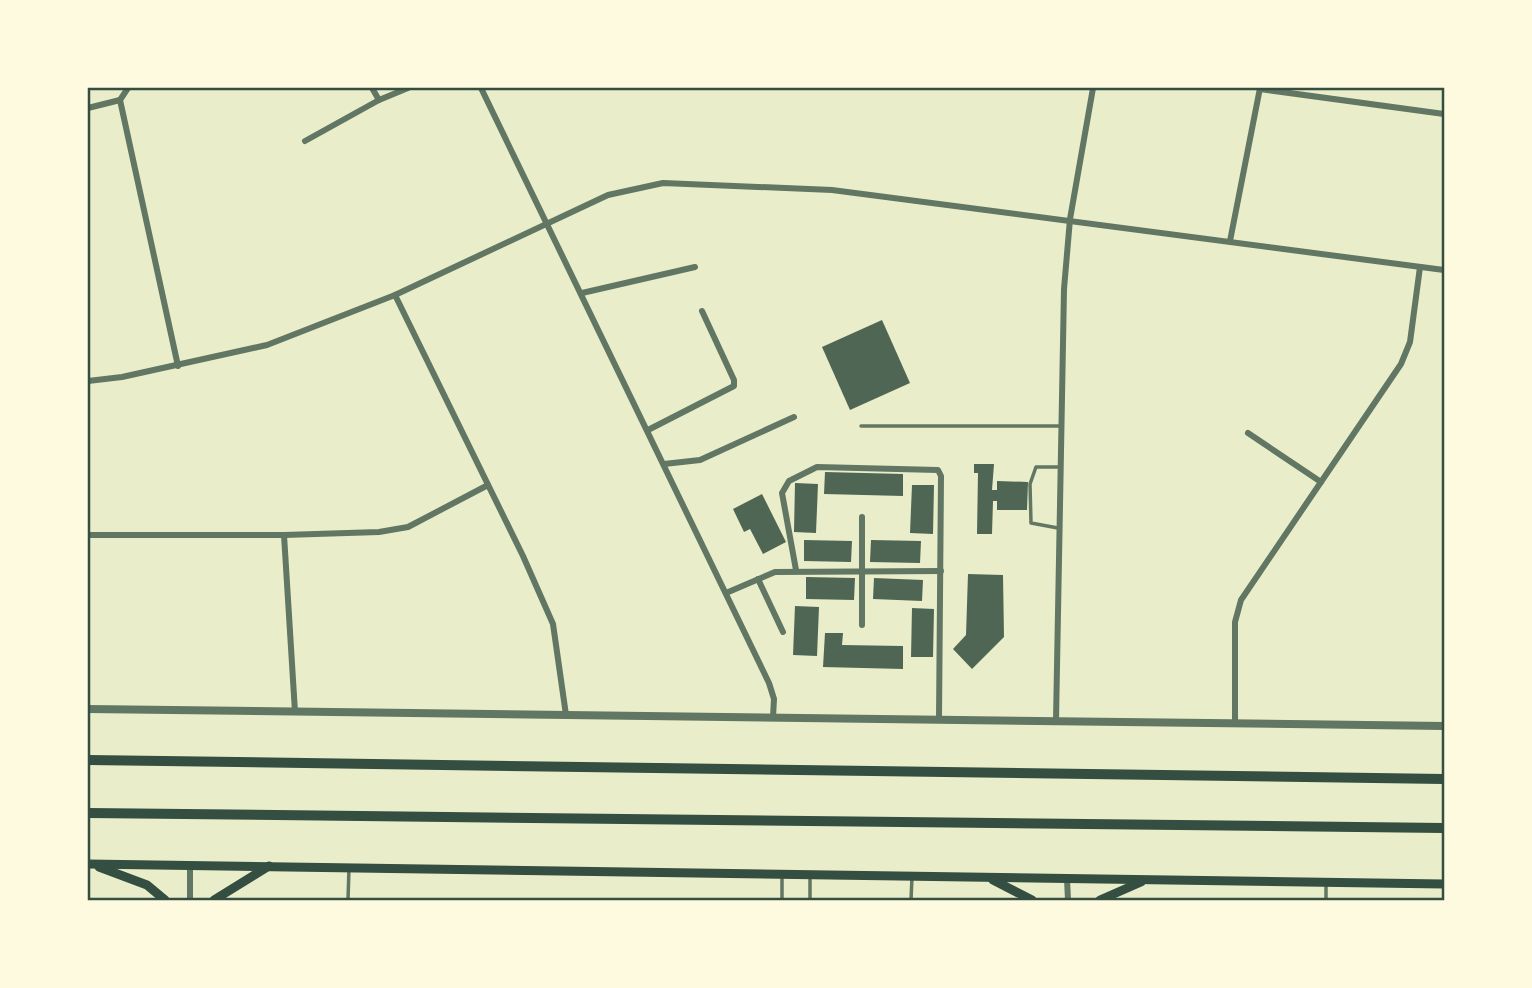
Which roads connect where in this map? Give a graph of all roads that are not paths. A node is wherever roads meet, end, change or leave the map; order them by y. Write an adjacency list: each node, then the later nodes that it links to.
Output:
1 (128, 88): 7 (street)
2 (372, 88): 8 (street)
3 (408, 88): 8 (street)
4 (481, 88): 13 (street)
5 (1093, 88): 12 (street)
6 (1260, 88): 10 (street); 14 (street)
7 (120, 100): 9 (street); 21 (street)
8 (379, 100): 11 (street)
9 (88, 108)
10 (1444, 114)
11 (305, 141)
12 (1070, 219): 13 (street); 14 (street); 25 (street)
13 (548, 223): 18 (street); 19 (street)
14 (1230, 241): 16 (street)
15 (695, 267): 18 (street)
16 (1420, 267): 17 (street); 30 (street)
17 (1444, 270)
18 (582, 293): 26 (street)
19 (395, 295): 21 (street); 31 (street)
20 (702, 311): 26 (street)
21 (178, 366): 22 (street)
22 (88, 381)
23 (794, 417): 28 (street)
24 (861, 426): 25 (lane)
25 (1060, 426): 29 (street)
26 (648, 430): 28 (street)
27 (1248, 433): 30 (street)
28 (664, 464): 40 (street)
29 (1059, 467): 33 (street); 33 (lane)
30 (1321, 482): 49 (street)
31 (488, 485): 35 (street); 45 (street)
32 (862, 517): 37 (street)
33 (1058, 528): 48 (street)
34 (88, 535): 35 (street)
35 (284, 535): 44 (street)
36 (796, 570): 37 (street); 38 (street); 39 (street)
37 (863, 570): 38 (street); 41 (street)
38 (941, 571): 47 (street)
39 (758, 579): 40 (street); 42 (street)
40 (726, 593): 46 (street)
41 (862, 625)
42 (783, 632)
43 (88, 709): 44 (street)
44 (295, 712): 45 (street)
45 (566, 715): 46 (street)
46 (773, 717): 47 (street)
47 (939, 719): 48 (street)
48 (1056, 721): 49 (street)
49 (1235, 723): 50 (street)
50 (1444, 726)
51 (88, 760): 52 (highway)
52 (1444, 779)
53 (88, 813): 54 (highway)
54 (1444, 828)
55 (89, 864): 56 (main road); 67 (main road)
56 (190, 865): 57 (main road); 68 (street)
57 (270, 865): 58 (main road); 69 (main road)
58 (349, 866): 59 (main road); 70 (lane)
59 (782, 875): 60 (main road); 71 (lane)
60 (810, 875): 61 (main road); 72 (lane)
61 (912, 875): 62 (main road); 73 (lane)
62 (988, 878): 63 (main road); 74 (main road)
63 (1067, 879): 64 (main road); 75 (street)
64 (1146, 880): 65 (main road); 76 (main road)
65 (1326, 882): 66 (main road); 77 (lane)
66 (1444, 884)
67 (165, 901)
68 (190, 901)
69 (214, 901)
70 (348, 901)
71 (782, 901)
72 (810, 901)
73 (911, 901)
74 (1032, 901)
75 (1068, 901)
76 (1100, 901)
77 (1326, 901)

